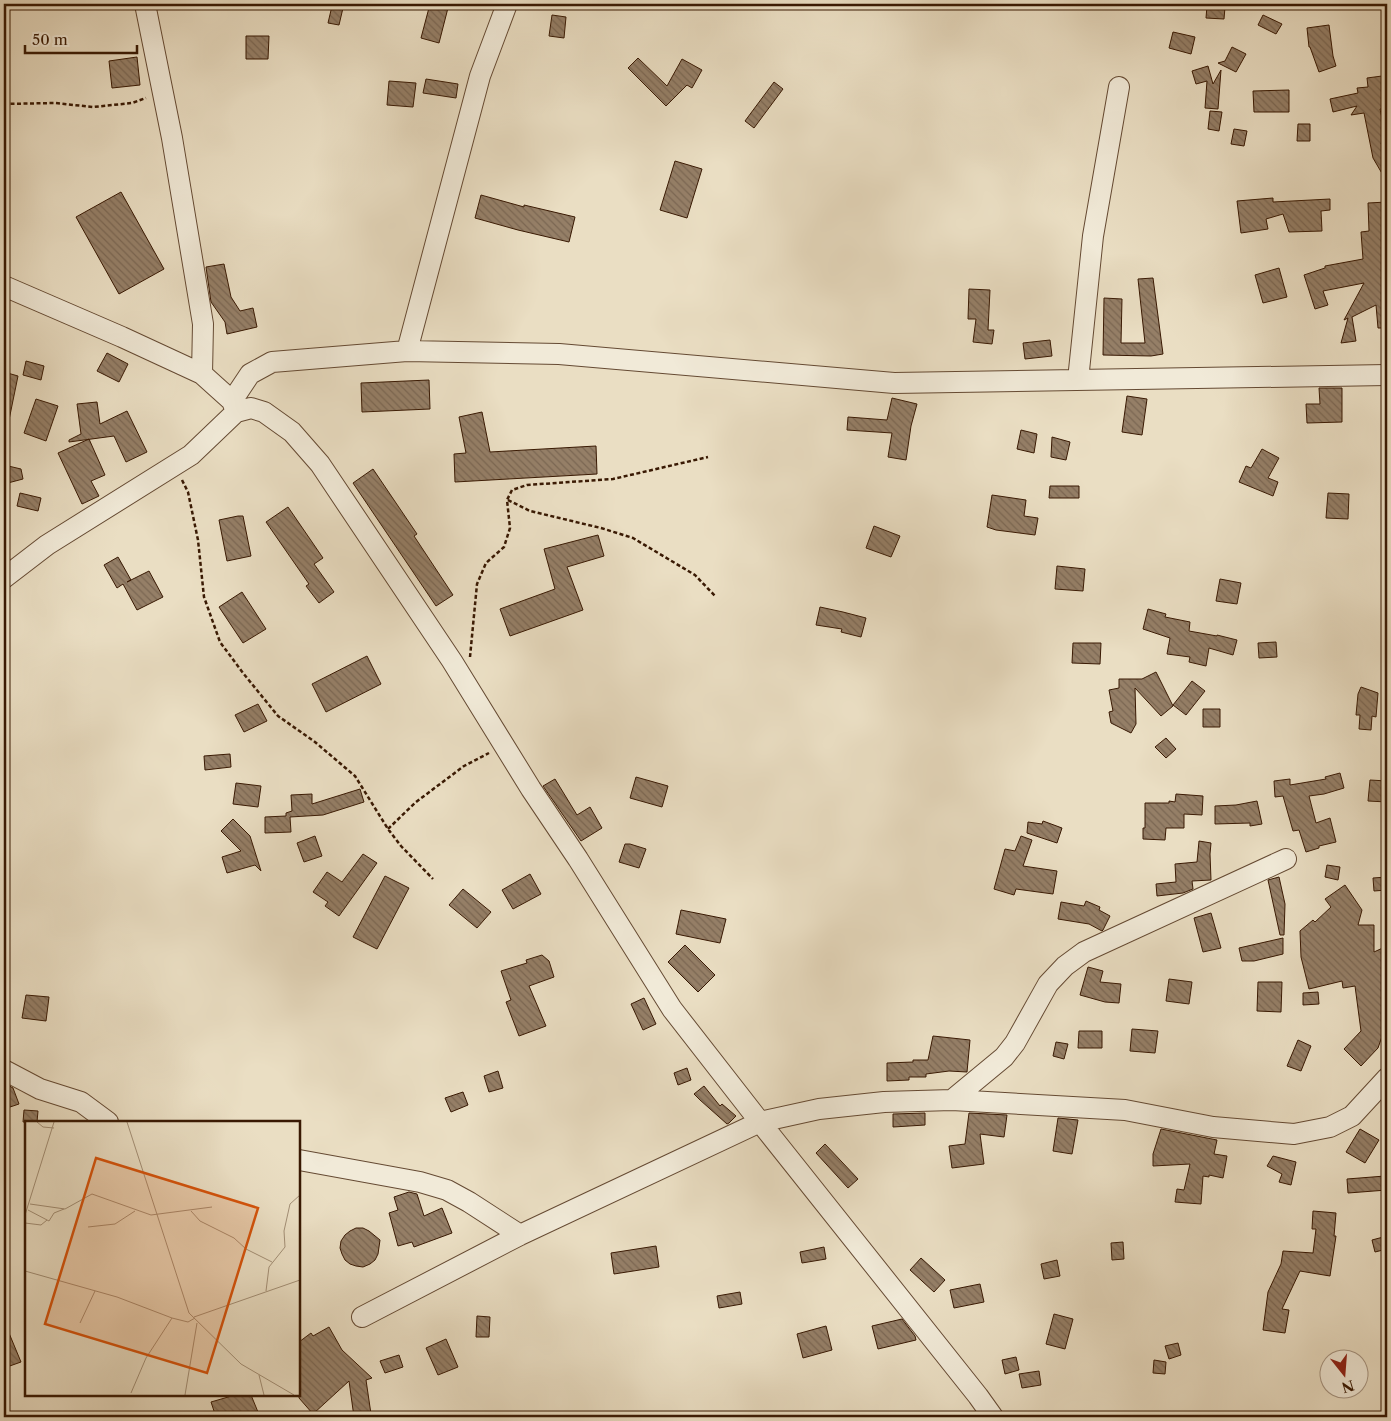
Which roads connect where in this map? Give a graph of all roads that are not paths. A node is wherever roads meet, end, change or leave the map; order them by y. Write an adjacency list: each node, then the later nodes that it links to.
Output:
1 (145, 4): 6 (street)
2 (506, 4): 5 (street)
3 (1119, 87): 8 (street)
4 (4, 286): 6 (street)
5 (407, 351): 8 (street); 9 (street)
6 (202, 374): 9 (street)
7 (1387, 376): 8 (street)
8 (1078, 380)
9 (234, 407): 10 (street); 16 (street)
10 (4, 578)
11 (1286, 859): 14 (street)
12 (4, 1070): 15 (street)
13 (1387, 1078): 14 (street)
14 (952, 1100): 16 (street)
15 (107, 1121)
16 (760, 1122): 18 (street); 20 (street)
17 (300, 1160): 18 (street)
18 (520, 1235): 19 (street)
19 (362, 1317)
20 (993, 1417)

